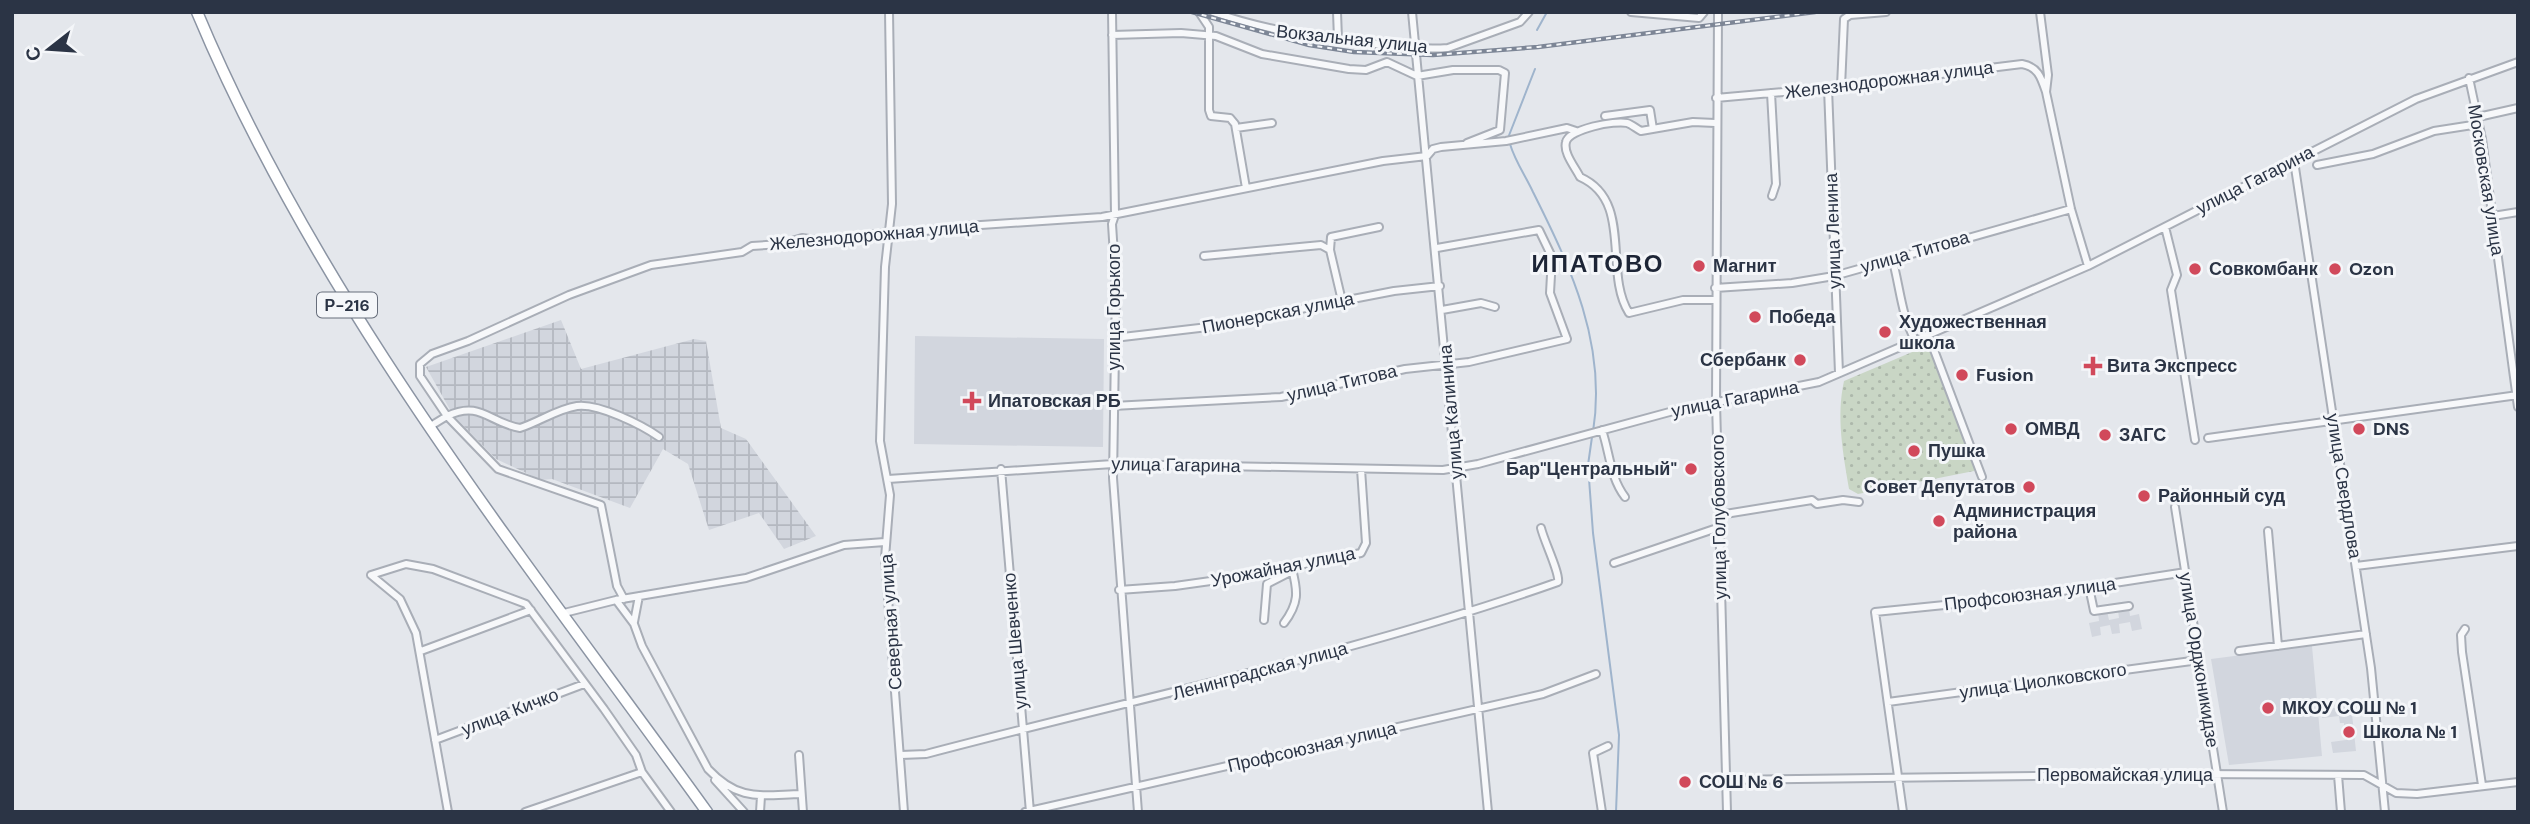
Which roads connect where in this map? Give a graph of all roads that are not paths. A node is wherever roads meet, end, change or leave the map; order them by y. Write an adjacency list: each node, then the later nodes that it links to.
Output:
1 (197, 12): 72 (highway, Р-216)
2 (889, 12): 48 (street)
3 (1112, 12): 14 (street, улица Горького)
4 (1199, 12): 15 (street)
5 (1213, 12): 16 (street, Вокзальная улица)
6 (1337, 12): 16 (street)
7 (1412, 12): 17 (street, улица Калинина)
8 (1631, 12): 9 (street)
9 (1703, 12)
10 (1718, 12): 25 (street, улица Голубовского)
11 (1886, 12): 21 (street)
12 (2040, 12): 23 (street)
13 (1529, 13): 17 (street, Вокзальная улица)
14 (1112, 35): 15 (street, Вокзальная улица); 44 (street, улица Горького)
15 (1208, 36): 19 (street, Вокзальная улица); 33 (street)
16 (1338, 40): 17 (street, Вокзальная улица)
17 (1415, 46): 19 (street, улица Калинина)
18 (2518, 62): 20 (street, улица Гагарина)
19 (1417, 76): 36 (street, Вокзальная улица); 37 (street, улица Калинина)
20 (2469, 78): 29 (street, Московская улица); 38 (street, улица Гагарина)
21 (1840, 87): 22 (street, Железнодорожная улица); 23 (street, Железнодорожная улица)
22 (1828, 88): 24 (street, Железнодорожная улица); 54 (street, улица Ленина)
23 (2046, 92): 42 (street)
24 (1771, 93): 25 (street, Железнодорожная улица); 41 (street)
25 (1716, 98): 32 (street, улица Голубовского)
26 (2518, 108): 29 (street)
27 (1626, 113): 28 (street); 31 (street); 34 (street)
28 (1605, 116)
29 (2479, 120): 39 (street); 45 (street, Московская улица)
30 (1272, 123): 33 (street)
31 (1627, 123): 34 (street); 35 (street)
32 (1716, 123): 34 (street); 56 (street, улица Голубовского)
33 (1236, 128): 40 (street)
34 (1653, 129)
35 (1576, 131): 36 (street, Железнодорожная улица); 57 (street)
36 (1465, 144): 37 (street, Железнодорожная улица)
37 (1427, 156): 40 (street, Железнодорожная улица); 49 (street, улица Калинина)
38 (2294, 161): 46 (street, улица Гагарина); 71 (street, улица Свердлова)
39 (2317, 165)
40 (1246, 188): 44 (street, Железнодорожная улица)
41 (1772, 196)
42 (2071, 209): 52 (street, улица Титова); 53 (street)
43 (2518, 212): 45 (street)
44 (1115, 215): 48 (street, Железнодорожная улица); 62 (street, улица Горького)
45 (2493, 216): 66 (street, Московская улица)
46 (2165, 226): 53 (street, улица Гагарина); 76 (street)
47 (1379, 227): 50 (street)
48 (888, 232): 70 (street, Железнодорожная улица); 82 (street, Северная улица)
49 (1437, 248): 55 (street, улица Калинина); 64 (street, улица Титова)
50 (1330, 250): 51 (street); 58 (street)
51 (1204, 256)
52 (1892, 258): 54 (street, улица Титова); 63 (street)
53 (2088, 266): 61 (street, улица Гагарина)
54 (1834, 276): 56 (street, улица Титова); 65 (street, улица Ленина)
55 (1440, 286): 58 (street, Пионерская улица); 60 (street, улица Калинина)
56 (1715, 288): 57 (street, улица Голубовского)
57 (1715, 300): 67 (street, улица Голубовского)
58 (1342, 301): 62 (street, Пионерская улица)
59 (1495, 307): 60 (street)
60 (1442, 310): 64 (street, улица Калинина)
61 (1928, 334): 63 (street, улица Гагарина); 81 (street)
62 (1114, 338): 68 (street, улица Горького)
63 (1916, 340): 65 (street, улица Гагарина)
64 (1446, 366): 68 (street, улица Титова); 78 (street, улица Калинина)
65 (1839, 373): 67 (street, улица Гагарина)
66 (2517, 395): 69 (street, Московская улица); 71 (street)
67 (1716, 402): 73 (street, улица Гагарина); 86 (street, улица Голубовского)
68 (1113, 406): 77 (street, улица Горького)
69 (2518, 407)
70 (447, 416): 72 (street); 74 (street); 101 (street)
71 (2334, 419): 75 (street); 93 (street, улица Свердлова)
72 (429, 427): 105 (highway, Р-216)
73 (1600, 431): 78 (street, улица Гагарина); 83 (street)
74 (659, 437)
75 (2208, 438)
76 (2195, 440)
77 (1112, 464): 79 (street, улица Гагарина); 80 (street, улица Гагарина); 99 (street, улица Горького)
78 (1456, 468): 80 (street, улица Гагарина); 104 (street, улица Калинина)
79 (1001, 469): 82 (street, улица Гагарина); 120 (street, улица Шевченко)
80 (1361, 469): 94 (street, Урожайная улица)
81 (1982, 477)
82 (888, 479): 90 (street, Северная улица)
83 (1625, 497)
84 (1859, 502): 86 (street)
85 (2175, 508): 96 (street, улица Орджоникидзе)
86 (1719, 515): 87 (street, улица Голубовского)
87 (1720, 527): 92 (street); 130 (street, улица Голубовского)
88 (1541, 528): 104 (street, Ленинградская улица)
89 (2268, 531): 111 (street)
90 (885, 542): 100 (street); 124 (street, Северная улица)
91 (2518, 546): 93 (street)
92 (1614, 564)
93 (2356, 566): 110 (street, улица Свердлова)
94 (1292, 569): 95 (street, Урожайная улица); 97 (street); 107 (street)
95 (1263, 572): 97 (street); 99 (street, Урожайная улица)
96 (2186, 572): 98 (street, Профсоюзная улица); 114 (street, улица Орджоникидзе)
97 (1267, 586): 106 (street)
98 (2089, 587): 102 (street); 117 (street, Профсоюзная улица)
99 (1119, 590): 118 (street, улица Горького)
100 (639, 596): 101 (street); 108 (street)
101 (620, 600): 105 (street); 108 (street)
102 (2129, 606)
103 (531, 610): 112 (street); 112 (street); 116 (street)
104 (1468, 611): 118 (street, Ленинградская улица); 119 (street, улица Калинина)
105 (564, 613): 141 (highway, Р-216)
106 (1264, 620)
107 (1284, 623)
108 (634, 624): 125 (street)
109 (2465, 629): 134 (street)
110 (2366, 634): 111 (street); 132 (street, улица Свердлова)
111 (2278, 646): 113 (street)
112 (421, 651): 121 (street)
113 (2239, 651)
114 (2199, 660): 117 (street, улица Циолковского); 127 (street, улица Орджоникидзе)
115 (1596, 674): 119 (street, Профсоюзная улица)
116 (584, 684): 121 (street, улица Кичко); 126 (street)
117 (1888, 702): 129 (street)
118 (1129, 705): 120 (street, Ленинградская улица); 133 (street, улица Горького)
119 (1477, 710): 133 (street, Профсоюзная улица); 147 (street, улица Калинина)
120 (1023, 729): 124 (street, Ленинградская улица); 137 (street, улица Шевченко)
121 (435, 740): 138 (street)
122 (1608, 746): 148 (street)
123 (799, 755): 135 (street)
124 (901, 755): 145 (street, Северная улица)
125 (708, 769): 136 (street); 142 (street)
126 (642, 772): 139 (street); 140 (street)
127 (2218, 774): 128 (street, Первомайская улица); 129 (street, Первомайская улица); 151 (street, улица Орджоникидзе)
128 (2338, 775): 132 (street, Первомайская улица); 152 (street)
129 (1899, 778): 130 (street, Первомайская улица); 150 (street)
130 (1726, 780): 149 (street, улица Голубовского)
131 (2518, 782): 134 (street, Первомайская улица)
132 (2382, 784): 134 (street, Первомайская улица); 153 (street, улица Свердлова)
133 (1136, 785): 137 (street, Профсоюзная улица); 146 (street, улица Горького)
134 (2482, 785)
135 (801, 794): 136 (street); 144 (street)
136 (761, 796): 143 (street)
137 (1028, 811)
138 (448, 812)
139 (525, 812)
140 (671, 812)
141 (707, 812)
142 (744, 812)
143 (760, 812)
144 (803, 812)
145 (904, 812)
146 (1138, 812)
147 (1488, 812)
148 (1602, 812)
149 (1727, 812)
150 (1903, 812)
151 (2223, 812)
152 (2341, 812)
153 (2385, 812)

